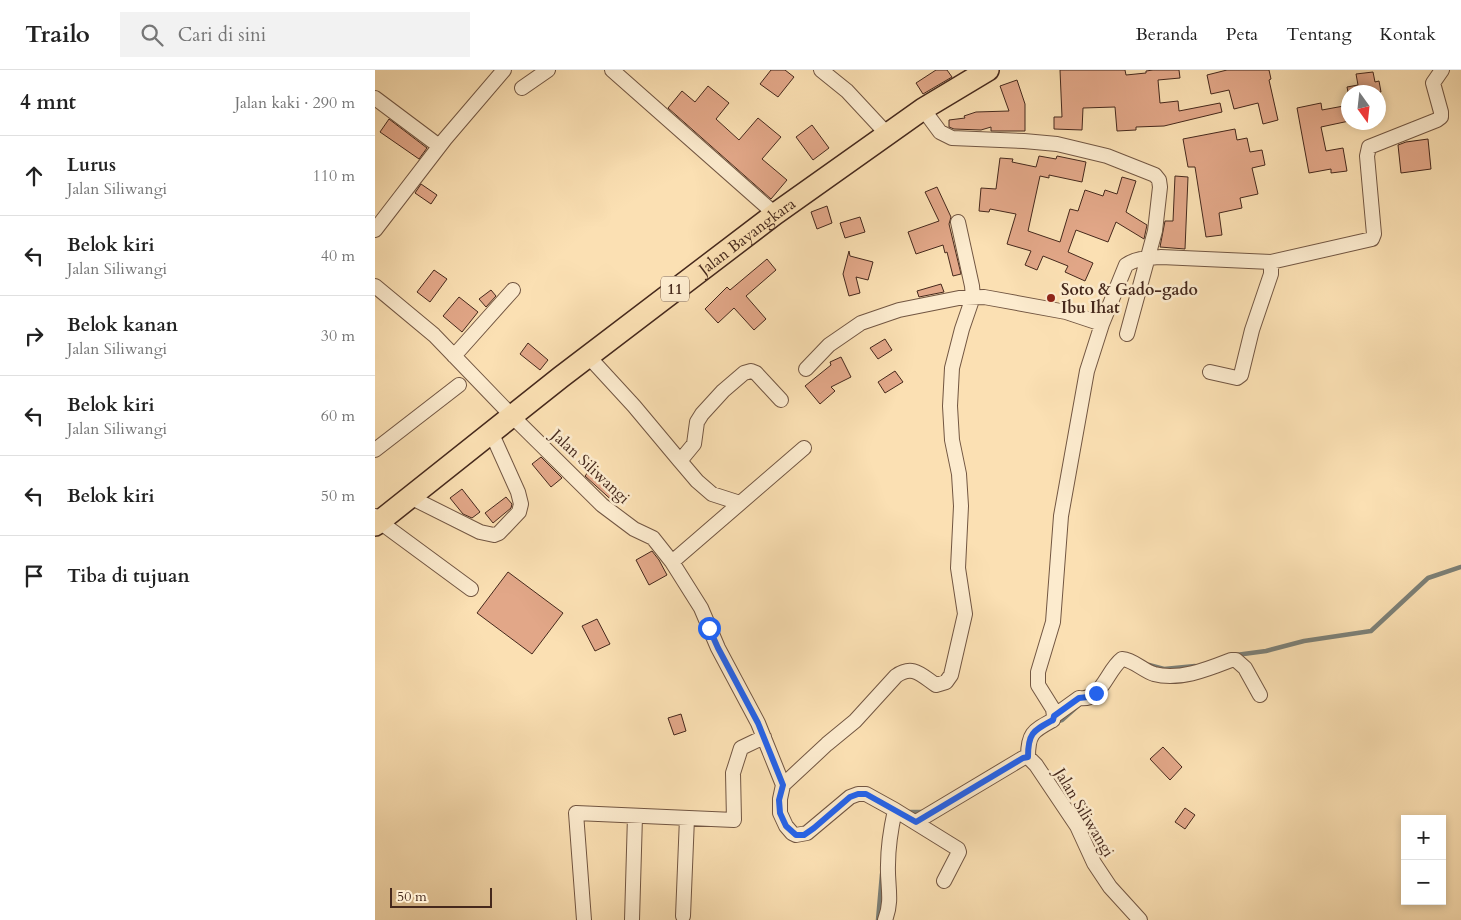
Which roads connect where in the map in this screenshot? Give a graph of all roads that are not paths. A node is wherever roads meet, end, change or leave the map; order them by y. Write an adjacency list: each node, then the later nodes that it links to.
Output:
1 (505, 70): 11 (street)
2 (548, 70): 7 (street)
3 (612, 70): 12 (street)
4 (821, 70): 10 (street)
5 (988, 70): 9 (highway, Jalan Bayangkara / 11)
6 (1442, 70): 16 (street)
7 (522, 88)
8 (375, 98): 11 (street)
9 (923, 109): 10 (highway, Jalan Bayangkara / 11); 15 (street)
10 (887, 134): 12 (highway, Jalan Bayangkara / 11)
11 (439, 146): 14 (street)
12 (775, 214): 23 (highway, Jalan Bayangkara / 11)
13 (958, 222): 19 (street)
14 (375, 230)
15 (1148, 258): 16 (street); 20 (street); 21 (street)
16 (1271, 262): 25 (street)
17 (375, 286): 22 (street, Jalan Siliwangi)
18 (513, 290): 22 (street)
19 (973, 297): 20 (street); 24 (street); 42 (street)
20 (1102, 324): 39 (street)
21 (1127, 334)
22 (454, 356): 28 (street, Jalan Siliwangi)
23 (588, 356): 28 (highway, Jalan Bayangkara / 11); 32 (street)
24 (807, 369)
25 (1210, 372)
26 (459, 384): 31 (street)
27 (781, 400): 32 (street)
28 (512, 416): 29 (highway, Jalan Bayangkara / 11); 36 (street, Jalan Siliwangi)
29 (491, 432): 33 (highway, Jalan Bayangkara / 11); 33 (street)
30 (804, 448): 34 (street)
31 (375, 450)
32 (680, 461): 34 (street)
33 (410, 497): 35 (highway, Jalan Bayangkara / 11)
34 (740, 503): 36 (street)
35 (377, 521): 37 (street)
36 (672, 562): 40 (street, Jalan Siliwangi)
37 (471, 589)
38 (1260, 695): 39 (street)
39 (1054, 716): 41 (street)
40 (764, 737): 42 (street, Jalan Siliwangi); 45 (street)
41 (1030, 758): 46 (street); 52 (street, Jalan Siliwangi)
42 (783, 785): 43 (street, Jalan Siliwangi)
43 (895, 810): 46 (street, Jalan Siliwangi); 51 (street)
44 (635, 816): 45 (street); 49 (street); 50 (street)
45 (687, 818): 48 (street)
46 (916, 822): 47 (street, Jalan Siliwangi)
47 (944, 881)
48 (683, 916)
49 (584, 920)
50 (632, 920)
51 (885, 920)
52 (1139, 920)

